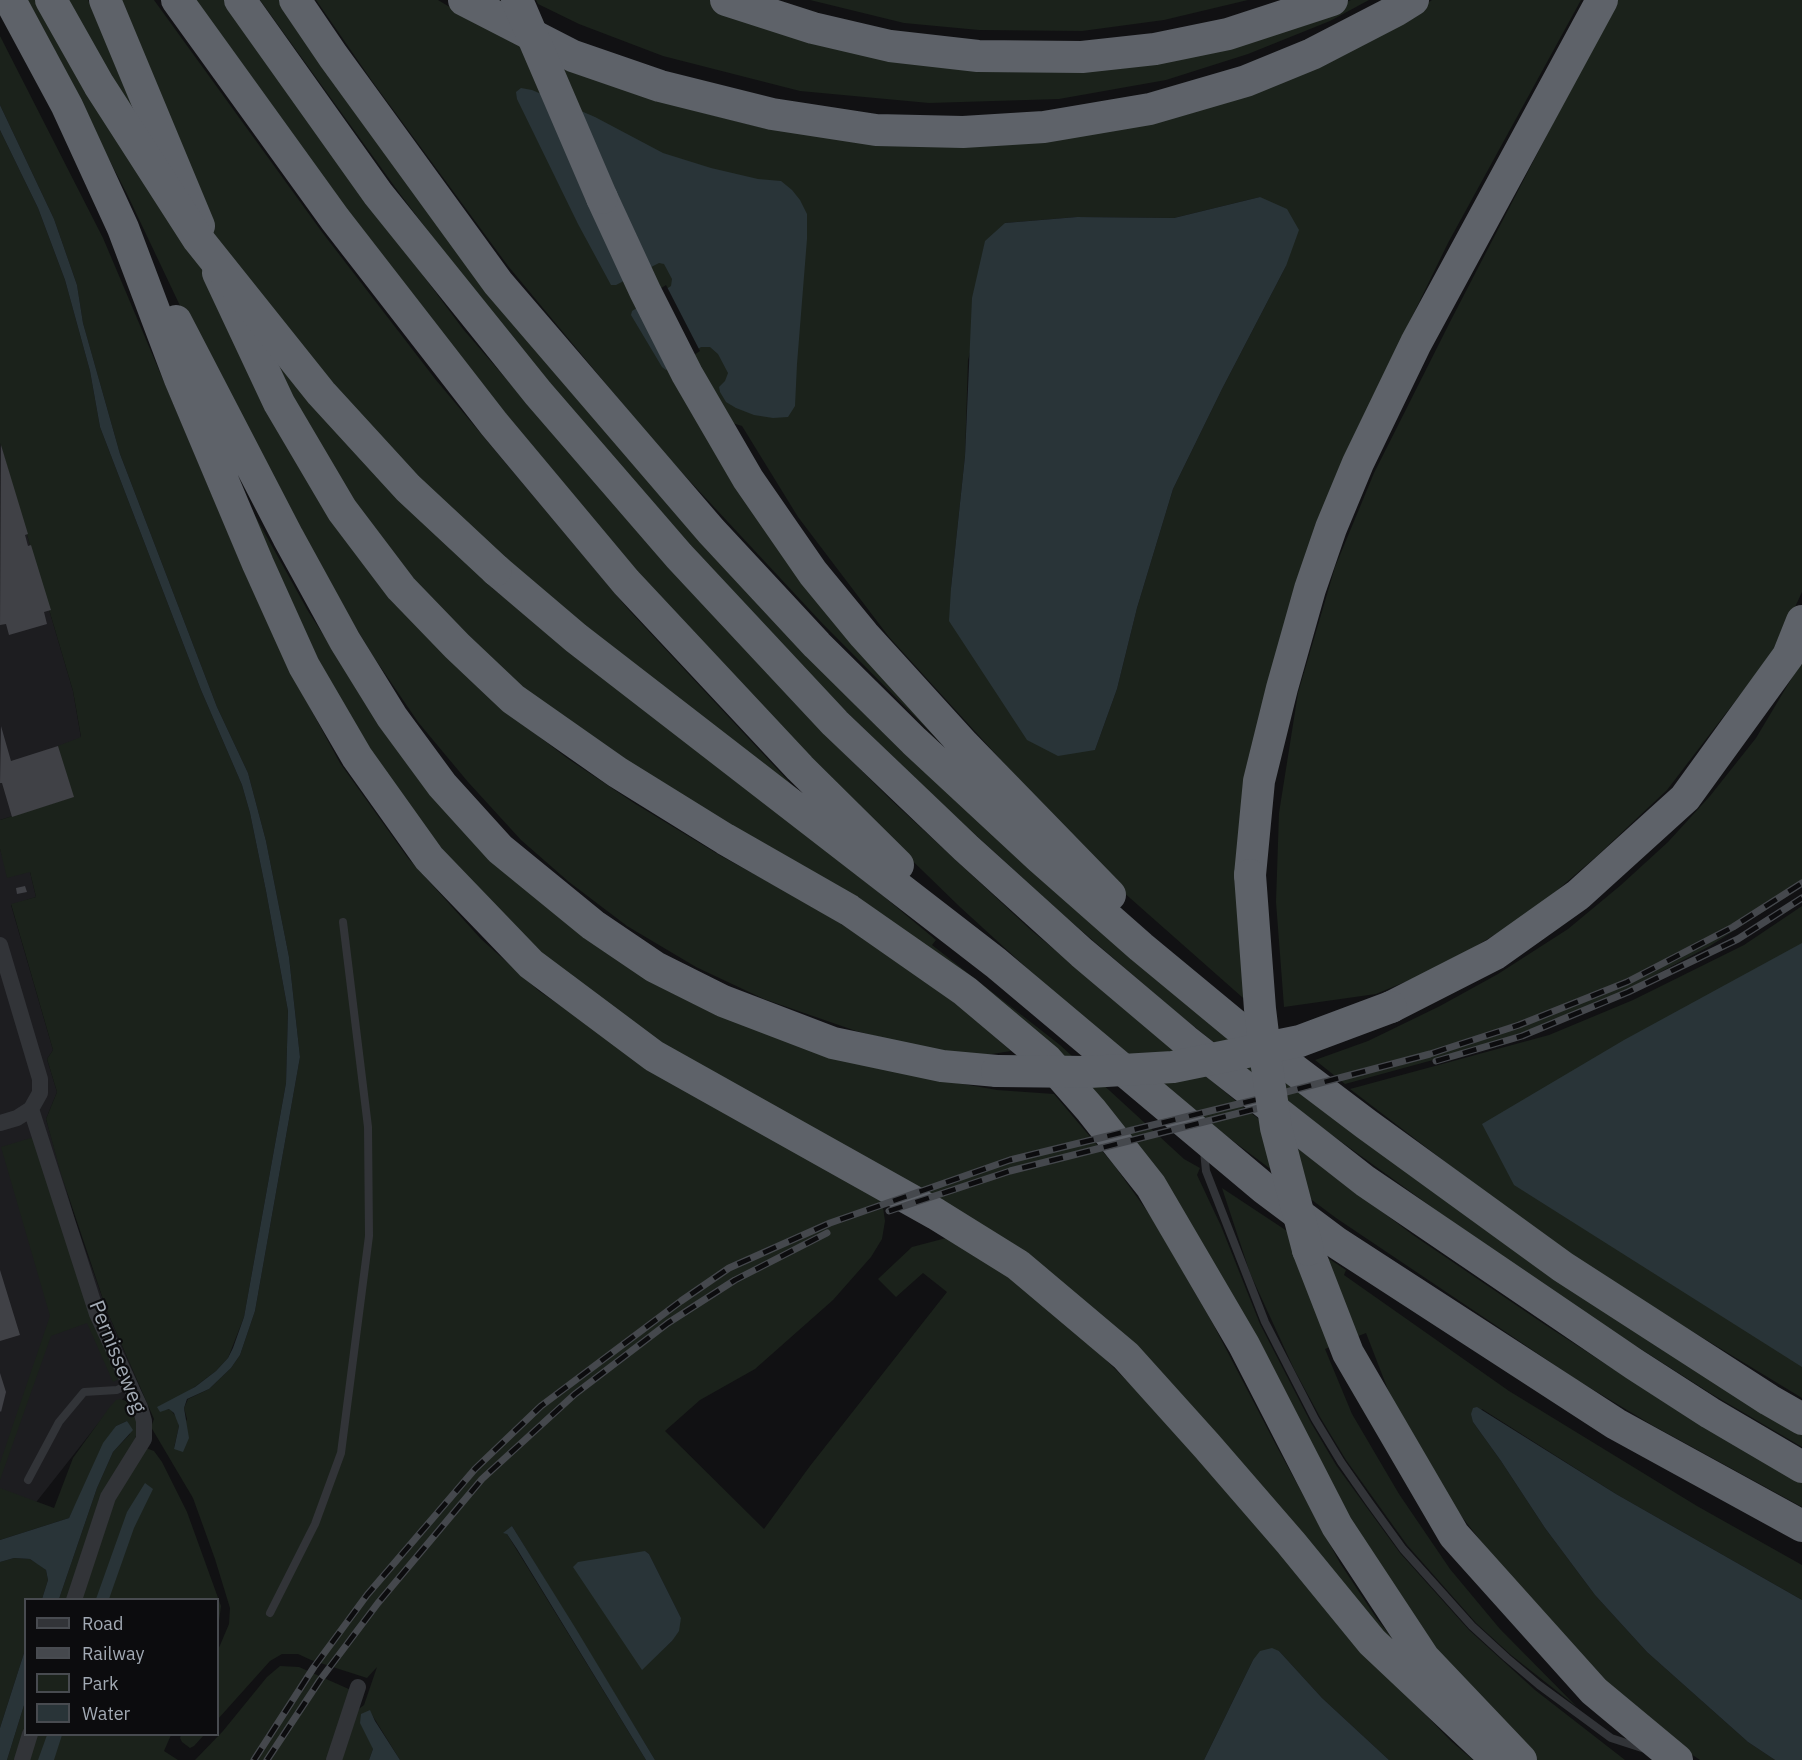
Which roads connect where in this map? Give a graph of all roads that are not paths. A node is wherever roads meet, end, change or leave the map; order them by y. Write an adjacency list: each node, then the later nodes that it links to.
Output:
1 (10, 0): 16 (highway)
2 (51, 0): 20 (highway, bridge)
3 (105, 0): 37 (highway)
4 (177, 0): 20 (highway)
5 (240, 0): 27 (highway)
6 (295, 0): 21 (highway)
7 (464, 0): 14 (highway)
8 (497, 0): 15 (highway)
9 (516, 0): 14 (highway, bridge)
10 (726, 0): 11 (highway)
11 (1332, 0)
12 (1413, 0): 15 (highway)
13 (1602, 0): 38 (highway, bridge)
14 (532, 35): 15 (highway); 21 (highway, bridge)
15 (660, 87)
16 (123, 228): 17 (highway, bridge); 36 (highway)
17 (1802, 621)
18 (344, 922): 31 (lane)
19 (0, 945): 22 (street)
20 (996, 963): 24 (highway)
21 (1234, 1024): 26 (highway)
22 (31, 1109): 23 (street); 25 (street, Pernisseweg)
23 (0, 1123)
24 (1203, 1138): 29 (highway); 38 (lane)
25 (129, 1384): 28 (lane); 30 (street, Pernisseweg)
26 (1802, 1419)
27 (1802, 1467)
28 (28, 1480)
29 (1802, 1526)
30 (74, 1598)
31 (270, 1613)
32 (358, 1687): 35 (street)
33 (29, 1736): 34 (street)
34 (22, 1760)
35 (334, 1760)
36 (1497, 1760)
37 (1521, 1760)
38 (1677, 1760)

